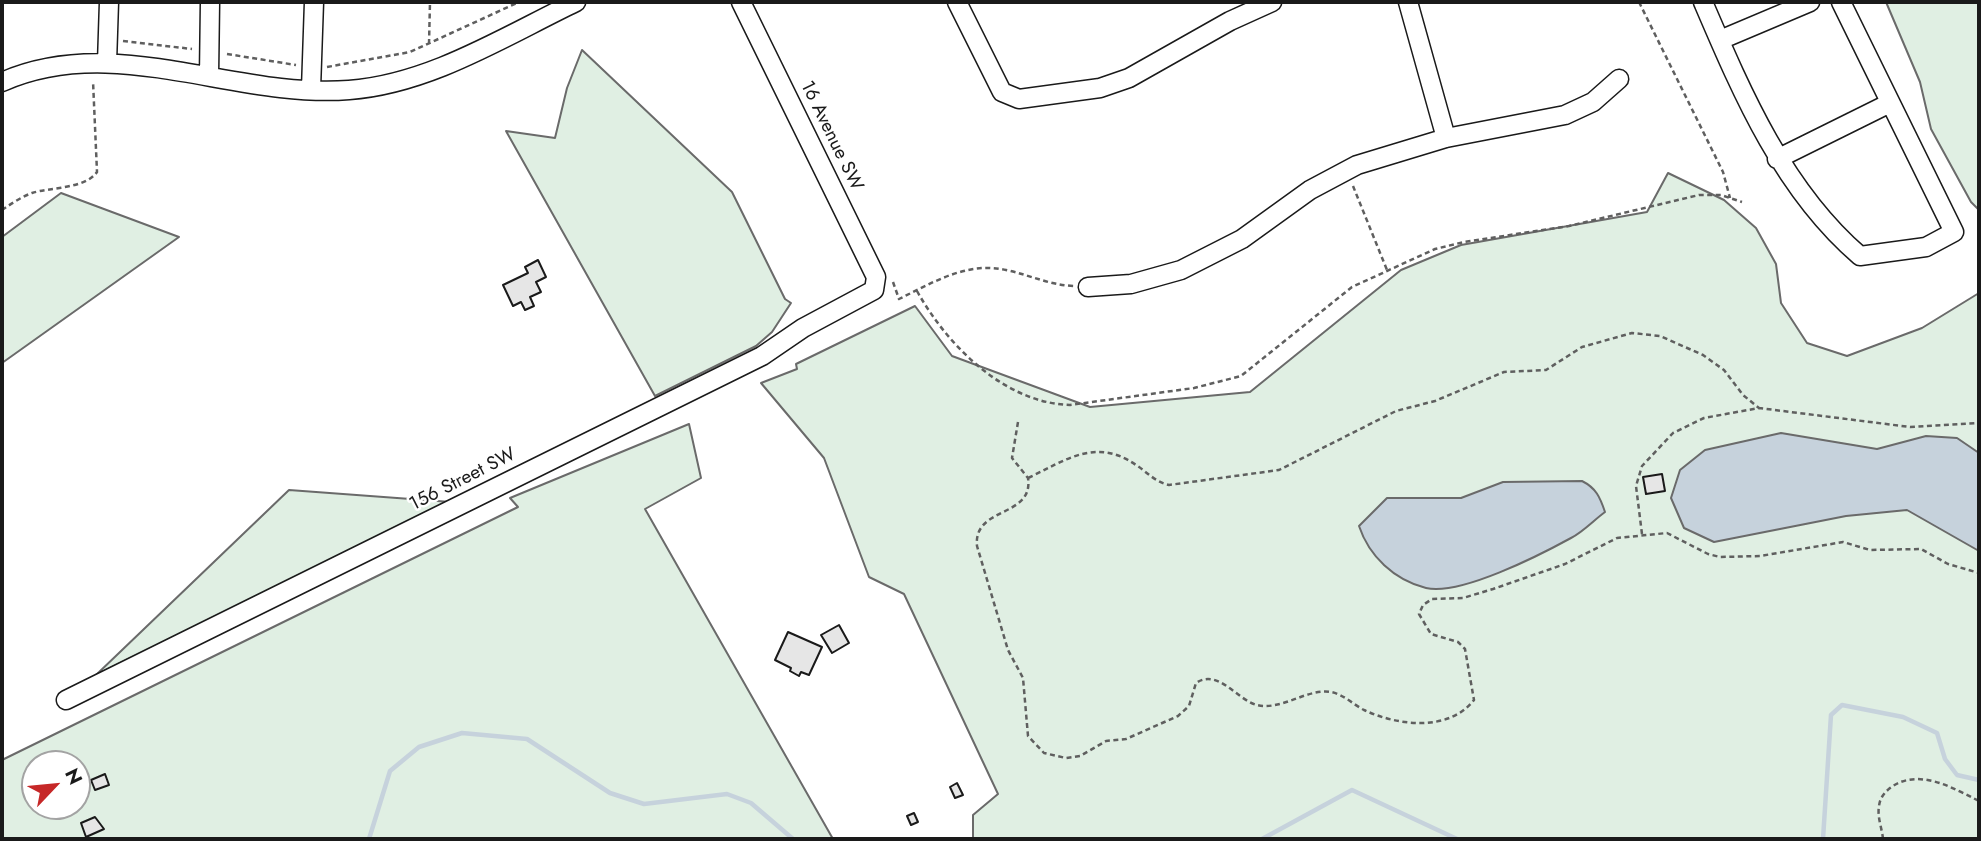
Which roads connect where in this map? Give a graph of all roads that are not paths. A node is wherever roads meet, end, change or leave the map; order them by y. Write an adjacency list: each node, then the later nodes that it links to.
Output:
1 (109, 2): 13 (street)
2 (210, 2): 14 (street)
3 (314, 2): 17 (street)
4 (576, 2): 17 (street)
5 (741, 2): 22 (street, 16 Avenue SW)
6 (957, 2): 7 (street)
7 (1272, 2)
8 (1408, 2): 19 (street)
9 (1703, 2): 12 (street)
10 (1810, 2): 12 (street)
11 (1841, 2): 18 (street)
12 (1720, 40): 20 (street)
13 (107, 63): 14 (street); 16 (street)
14 (209, 76): 17 (street)
15 (1619, 79): 19 (street)
16 (2, 82)
17 (311, 89)
18 (1890, 103): 20 (street); 20 (street)
19 (1446, 138): 21 (street)
20 (1777, 159)
21 (1088, 287)
22 (874, 290): 23 (street, 156 Street SW)
23 (66, 700)

